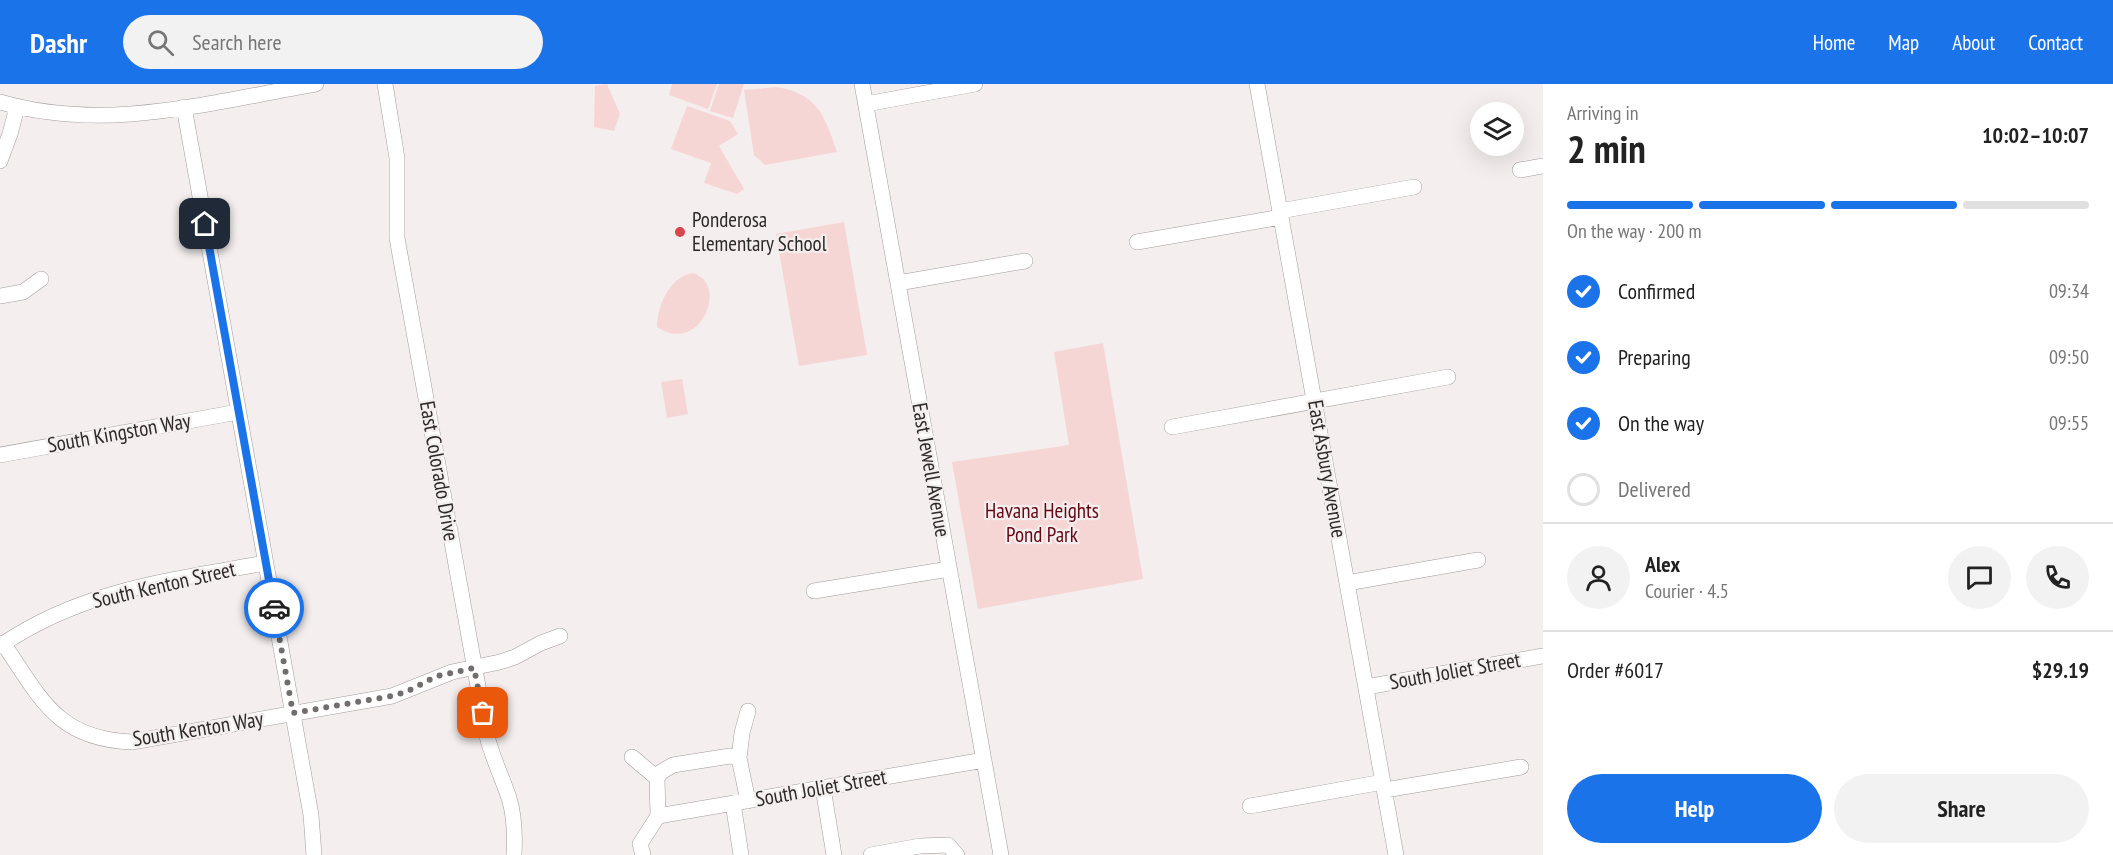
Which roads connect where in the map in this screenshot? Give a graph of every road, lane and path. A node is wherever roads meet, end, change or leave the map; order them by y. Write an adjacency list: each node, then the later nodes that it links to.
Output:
1 (316, 84): 9 (street)
2 (385, 84): 33 (street, East Colorado Drive)
3 (862, 84): 7 (street, East Jewell Avenue)
4 (975, 84): 7 (street)
5 (1257, 84): 14 (street, East Asbury Avenue)
6 (0, 102): 8 (street)
7 (866, 104): 18 (street, East Jewell Avenue)
8 (17, 107): 9 (street); 10 (street)
9 (184, 107): 22 (street)
10 (0, 161)
11 (1543, 166): 12 (street)
12 (1520, 170)
13 (1414, 187): 14 (street)
14 (1280, 214): 15 (street); 21 (street, East Asbury Avenue)
15 (1137, 242)
16 (1025, 261): 18 (street)
17 (42, 279): 19 (street)
18 (898, 283): 27 (street, East Jewell Avenue)
19 (0, 296)
20 (1448, 377): 21 (street)
21 (1314, 401): 23 (street); 28 (street, East Asbury Avenue)
22 (238, 412): 24 (street, South Kingston Way); 26 (street)
23 (1172, 427)
24 (0, 455)
25 (1478, 560): 28 (street)
26 (266, 563): 31 (street, South Kenton Street); 36 (street)
27 (949, 569): 29 (street); 39 (street, East Jewell Avenue)
28 (1347, 583): 34 (street, East Asbury Avenue)
29 (814, 591)
30 (560, 636): 33 (street)
31 (2, 644): 36 (street, South Kenton Way)
32 (1543, 656): 34 (street, South Joliet Street)
33 (474, 668): 36 (street); 48 (street, East Colorado Drive)
34 (1366, 687): 42 (street, East Asbury Avenue)
35 (747, 711): 38 (street)
36 (293, 713): 47 (street)
37 (632, 757): 41 (street)
38 (739, 758): 41 (street); 44 (street)
39 (984, 760): 43 (street, South Joliet Street); 54 (street, East Jewell Avenue)
40 (1521, 767): 42 (street)
41 (657, 778): 46 (street)
42 (1384, 786): 45 (street); 55 (street, East Asbury Avenue)
43 (823, 788): 44 (street, South Joliet Street); 51 (street)
44 (741, 802): 46 (street, South Joliet Street); 50 (street)
45 (1250, 806)
46 (658, 816): 49 (street)
47 (315, 855)
48 (514, 855)
49 (643, 855)
50 (741, 855)
51 (834, 855)
52 (871, 855): 53 (street)
53 (957, 855)
54 (1001, 855)
55 (1396, 855)

